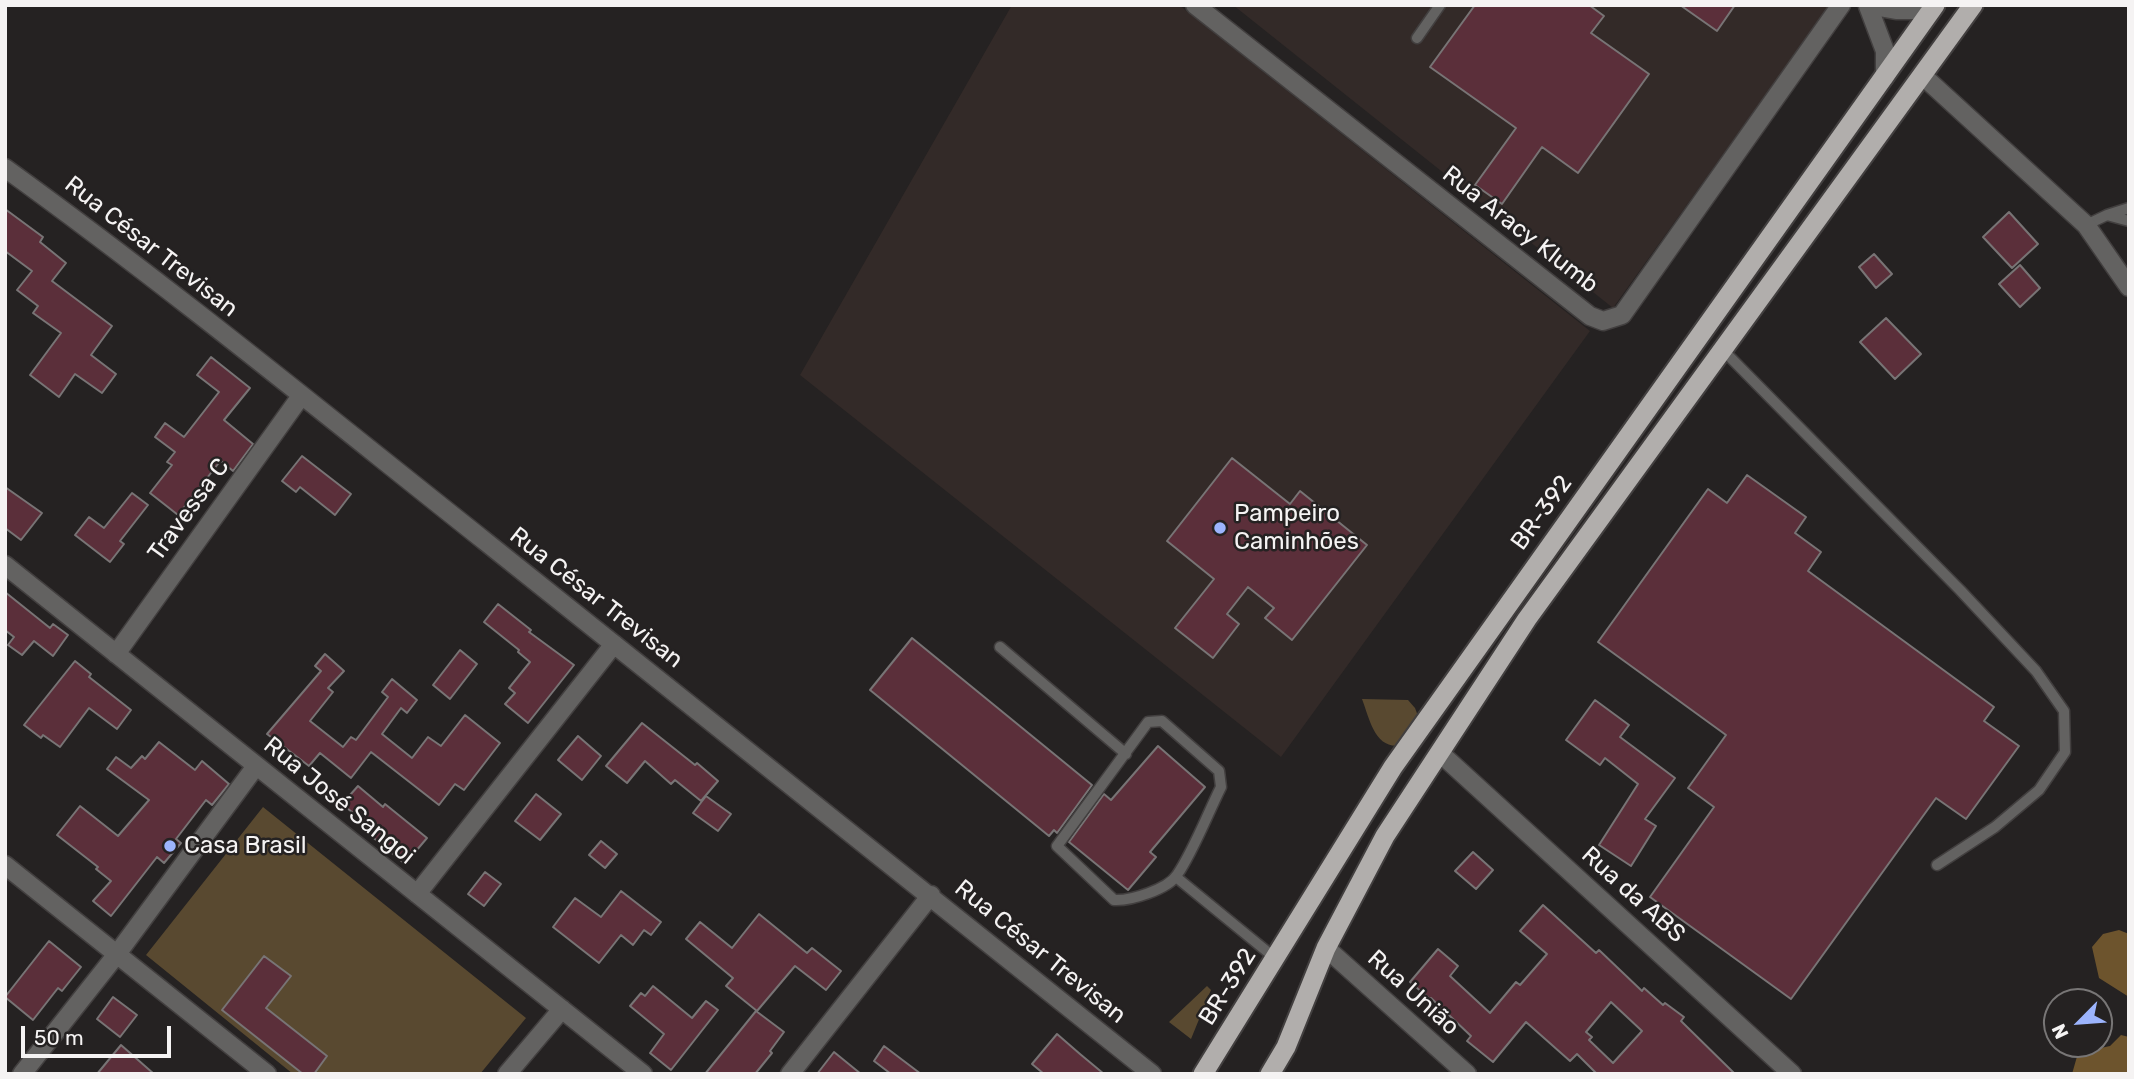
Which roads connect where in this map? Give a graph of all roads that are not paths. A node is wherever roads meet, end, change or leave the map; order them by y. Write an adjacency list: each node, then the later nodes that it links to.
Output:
1 (1195, 5): 3 (street, Rua Aracy Klumb)
2 (1440, 5): 7 (lane)
3 (1841, 5)
4 (1868, 5): 6 (street); 9 (street)
5 (1973, 5): 8 (highway, BR-392)
6 (1934, 8): 9 (highway, BR-392)
7 (1417, 38)
8 (1923, 76): 14 (street); 16 (highway, BR-392)
9 (1885, 77): 32 (highway, BR-392)
10 (5, 168): 17 (street, Rua César Trevisan)
11 (2129, 208): 12 (lane)
12 (2107, 215): 13 (lane); 14 (lane)
13 (2129, 221)
14 (2086, 225): 15 (street)
15 (2129, 287)
16 (1722, 349): 22 (highway, BR-392); 26 (lane)
17 (301, 396): 19 (street, Rua César Trevisan); 21 (street, Travessa C)
18 (5, 565): 21 (street, Rua José Sangoi)
19 (614, 644): 28 (street); 29 (street, Rua César Trevisan)
20 (1000, 647): 23 (lane)
21 (116, 654): 24 (street, Rua José Sangoi)
22 (1440, 753): 30 (highway, BR-392); 35 (street, Rua da ABS)
23 (1126, 754): 27 (lane); 27 (lane)
24 (256, 766): 28 (street, Rua José Sangoi); 31 (street)
25 (5, 865): 31 (street)
26 (1937, 866)
27 (1176, 877): 32 (lane)
28 (417, 894): 33 (street, Rua José Sangoi)
29 (931, 895): 40 (street); 41 (street, Rua César Trevisan)
30 (1326, 948): 42 (highway, BR-392); 43 (street, Rua União)
31 (117, 954): 36 (street); 37 (street)
32 (1275, 958): 34 (highway, BR-392)
33 (562, 1009): 38 (street); 39 (street, Rua José Sangoi)
34 (1204, 1070)
35 (1784, 1071)
36 (22, 1074)
37 (267, 1074)
38 (507, 1074)
39 (643, 1074)
40 (790, 1074)
41 (1152, 1074)
42 (1270, 1074)
43 (1467, 1074)

